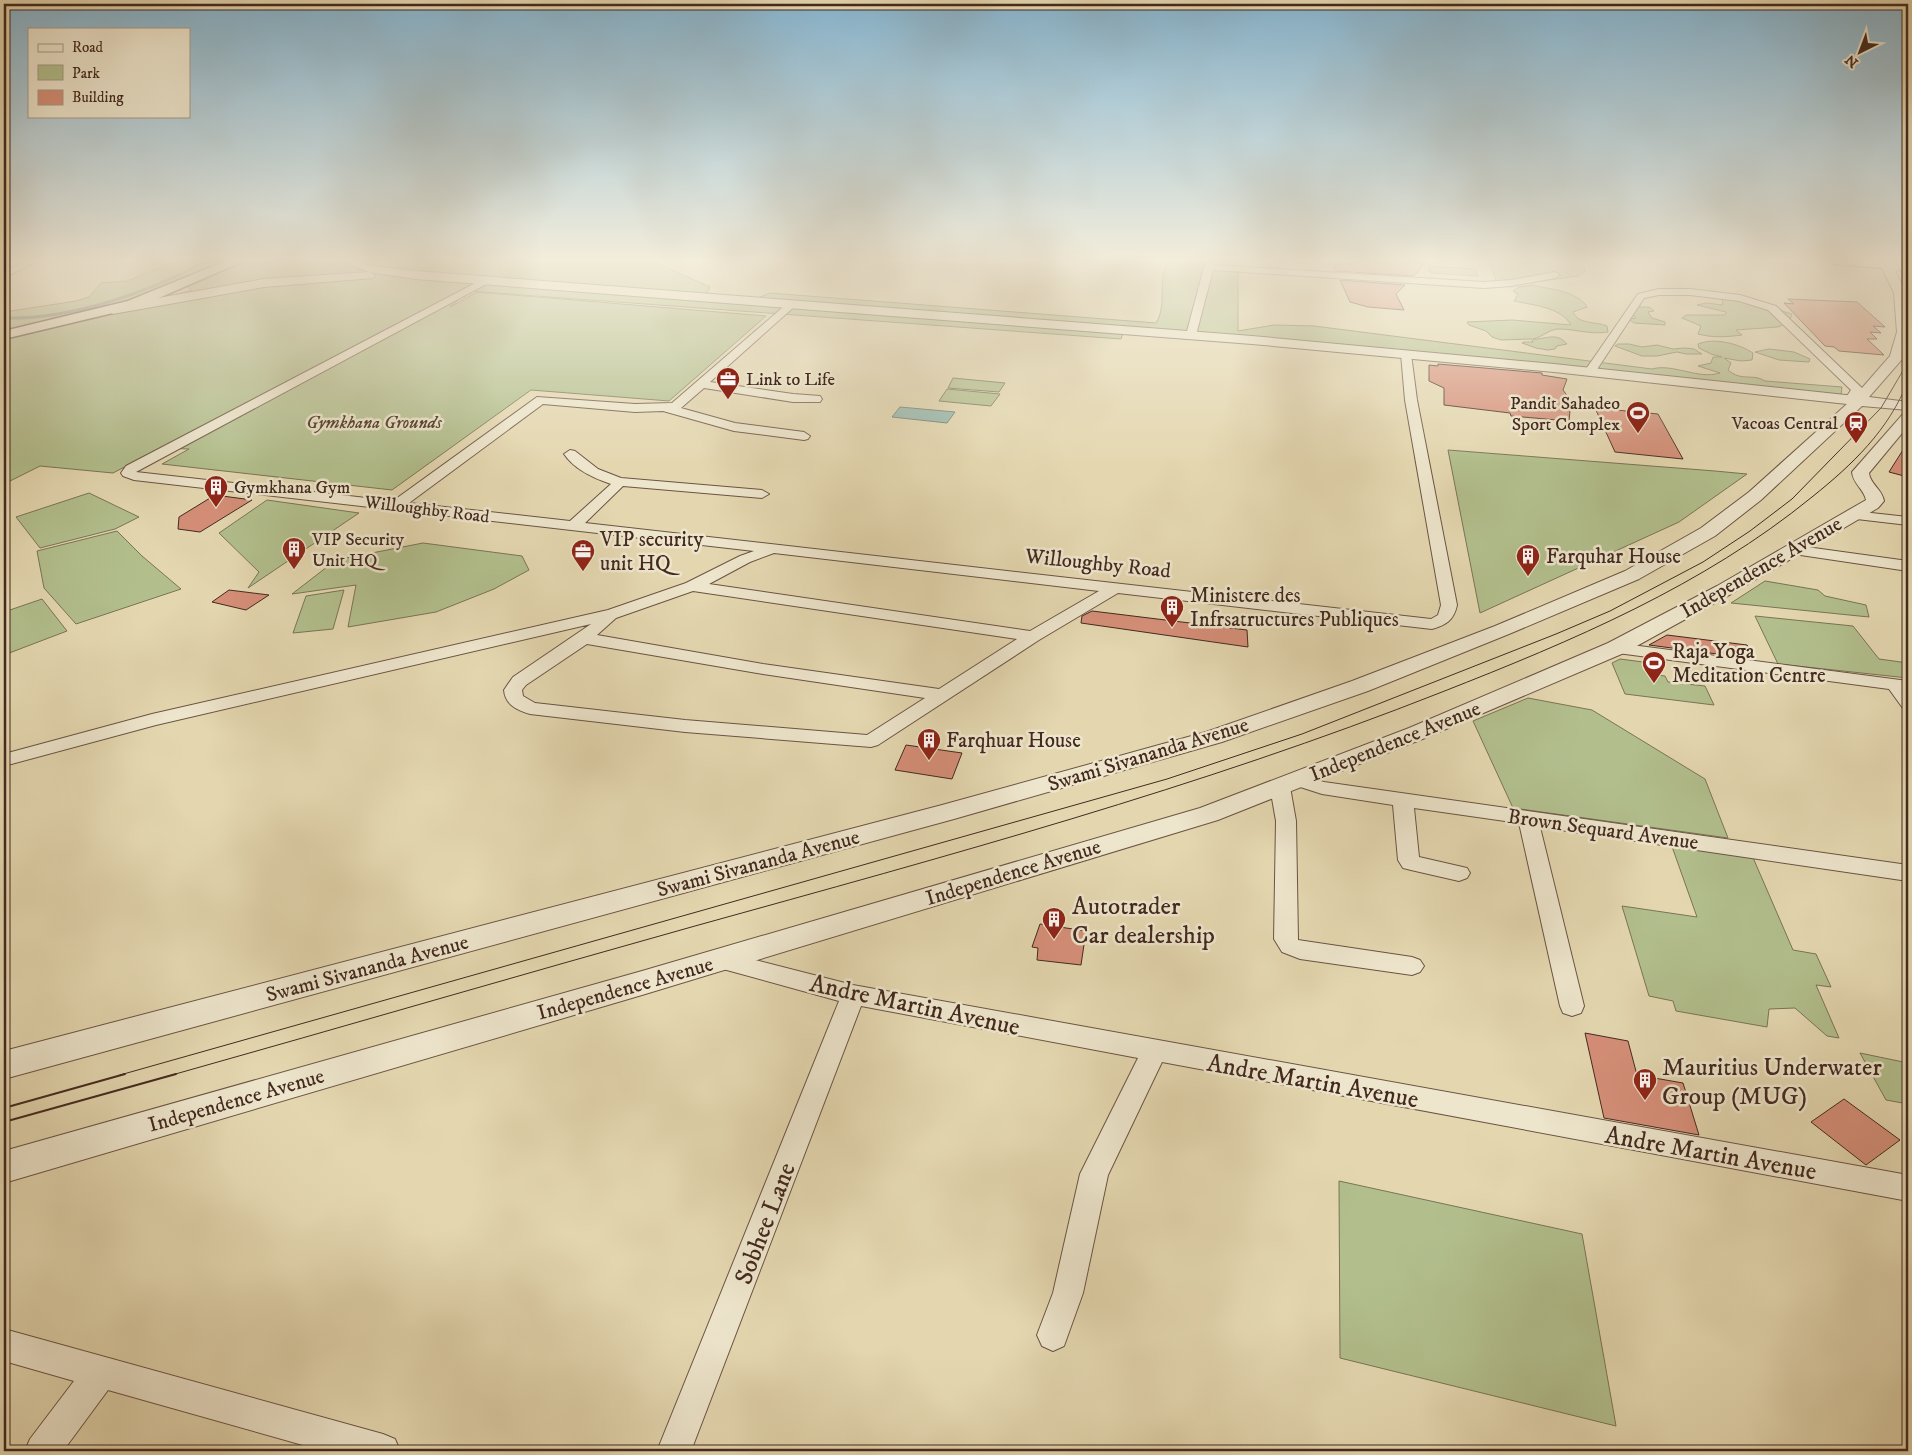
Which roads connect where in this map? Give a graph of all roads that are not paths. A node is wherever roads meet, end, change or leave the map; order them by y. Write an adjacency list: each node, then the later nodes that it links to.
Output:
1 (34, 328): 9 (main road)
2 (397, 328): 24 (street, Willoughby Road)
3 (765, 328): 13 (street)
4 (1100, 328): 10 (street)
5 (1193, 328): 10 (street)
6 (1620, 328): 12 (street)
7 (1793, 328): 15 (street)
8 (1904, 328): 15 (street)
9 (4, 335)
10 (1191, 335): 11 (street)
11 (1406, 354): 12 (street); 34 (street, Willoughby Road)
12 (1590, 372): 15 (street)
13 (701, 384): 14 (street); 18 (street)
14 (816, 399)
15 (1856, 399): 16 (street); 17 (street); 53 (street, Swami Sivananda Avenue)
16 (1908, 402)
17 (1908, 406)
18 (666, 408): 20 (street); 24 (street)
19 (1908, 417): 25 (street, Independence Avenue)
20 (804, 436)
21 (570, 454): 22 (street)
22 (620, 482): 23 (street); 27 (street)
23 (762, 494)
24 (397, 505): 27 (street, Willoughby Road)
25 (1853, 514): 26 (street); 30 (street, Independence Avenue)
26 (1908, 521)
27 (574, 526): 28 (street, Willoughby Road)
28 (734, 545): 29 (street, Willoughby Road); 32 (street)
29 (775, 549): 32 (street, Willoughby Road); 34 (street, Willoughby Road)
30 (1792, 550): 31 (street); 38 (street, Independence Avenue)
31 (1908, 566)
32 (720, 572): 33 (street, Willoughby Road)
33 (692, 586): 35 (street, Willoughby Road); 36 (street)
34 (1115, 588): 36 (street)
35 (613, 614): 37 (street); 42 (street, Willoughby Road)
36 (1033, 636): 40 (street)
37 (584, 638): 40 (street); 40 (street)
38 (1616, 648): 39 (street); 43 (street, Independence Avenue)
39 (1901, 685): 41 (street)
40 (941, 695)
41 (1908, 704)
42 (4, 760)
43 (1289, 784): 44 (street, Brown Sequard Avenue); 48 (street, Independence Avenue); 49 (street)
44 (1402, 800): 45 (street, Brown Sequard Avenue); 46 (street)
45 (1528, 818): 47 (street, Brown Sequard Avenue); 51 (street)
46 (1459, 873)
47 (1908, 873)
48 (720, 960): 50 (street, Andre Martin Avenue); 54 (street, Independence Avenue)
49 (1412, 966)
50 (852, 994): 52 (street, Andre Martin Avenue); 61 (street, Sobhee Lane)
51 (1572, 1006)
52 (1154, 1051): 55 (street, Andre Martin Avenue); 56 (street)
53 (4, 1065)
54 (4, 1167)
55 (1908, 1188)
56 (1053, 1335)
57 (4, 1345): 58 (street)
58 (102, 1372): 59 (street); 60 (street)
59 (42, 1451)
60 (383, 1451)
61 (674, 1451)

